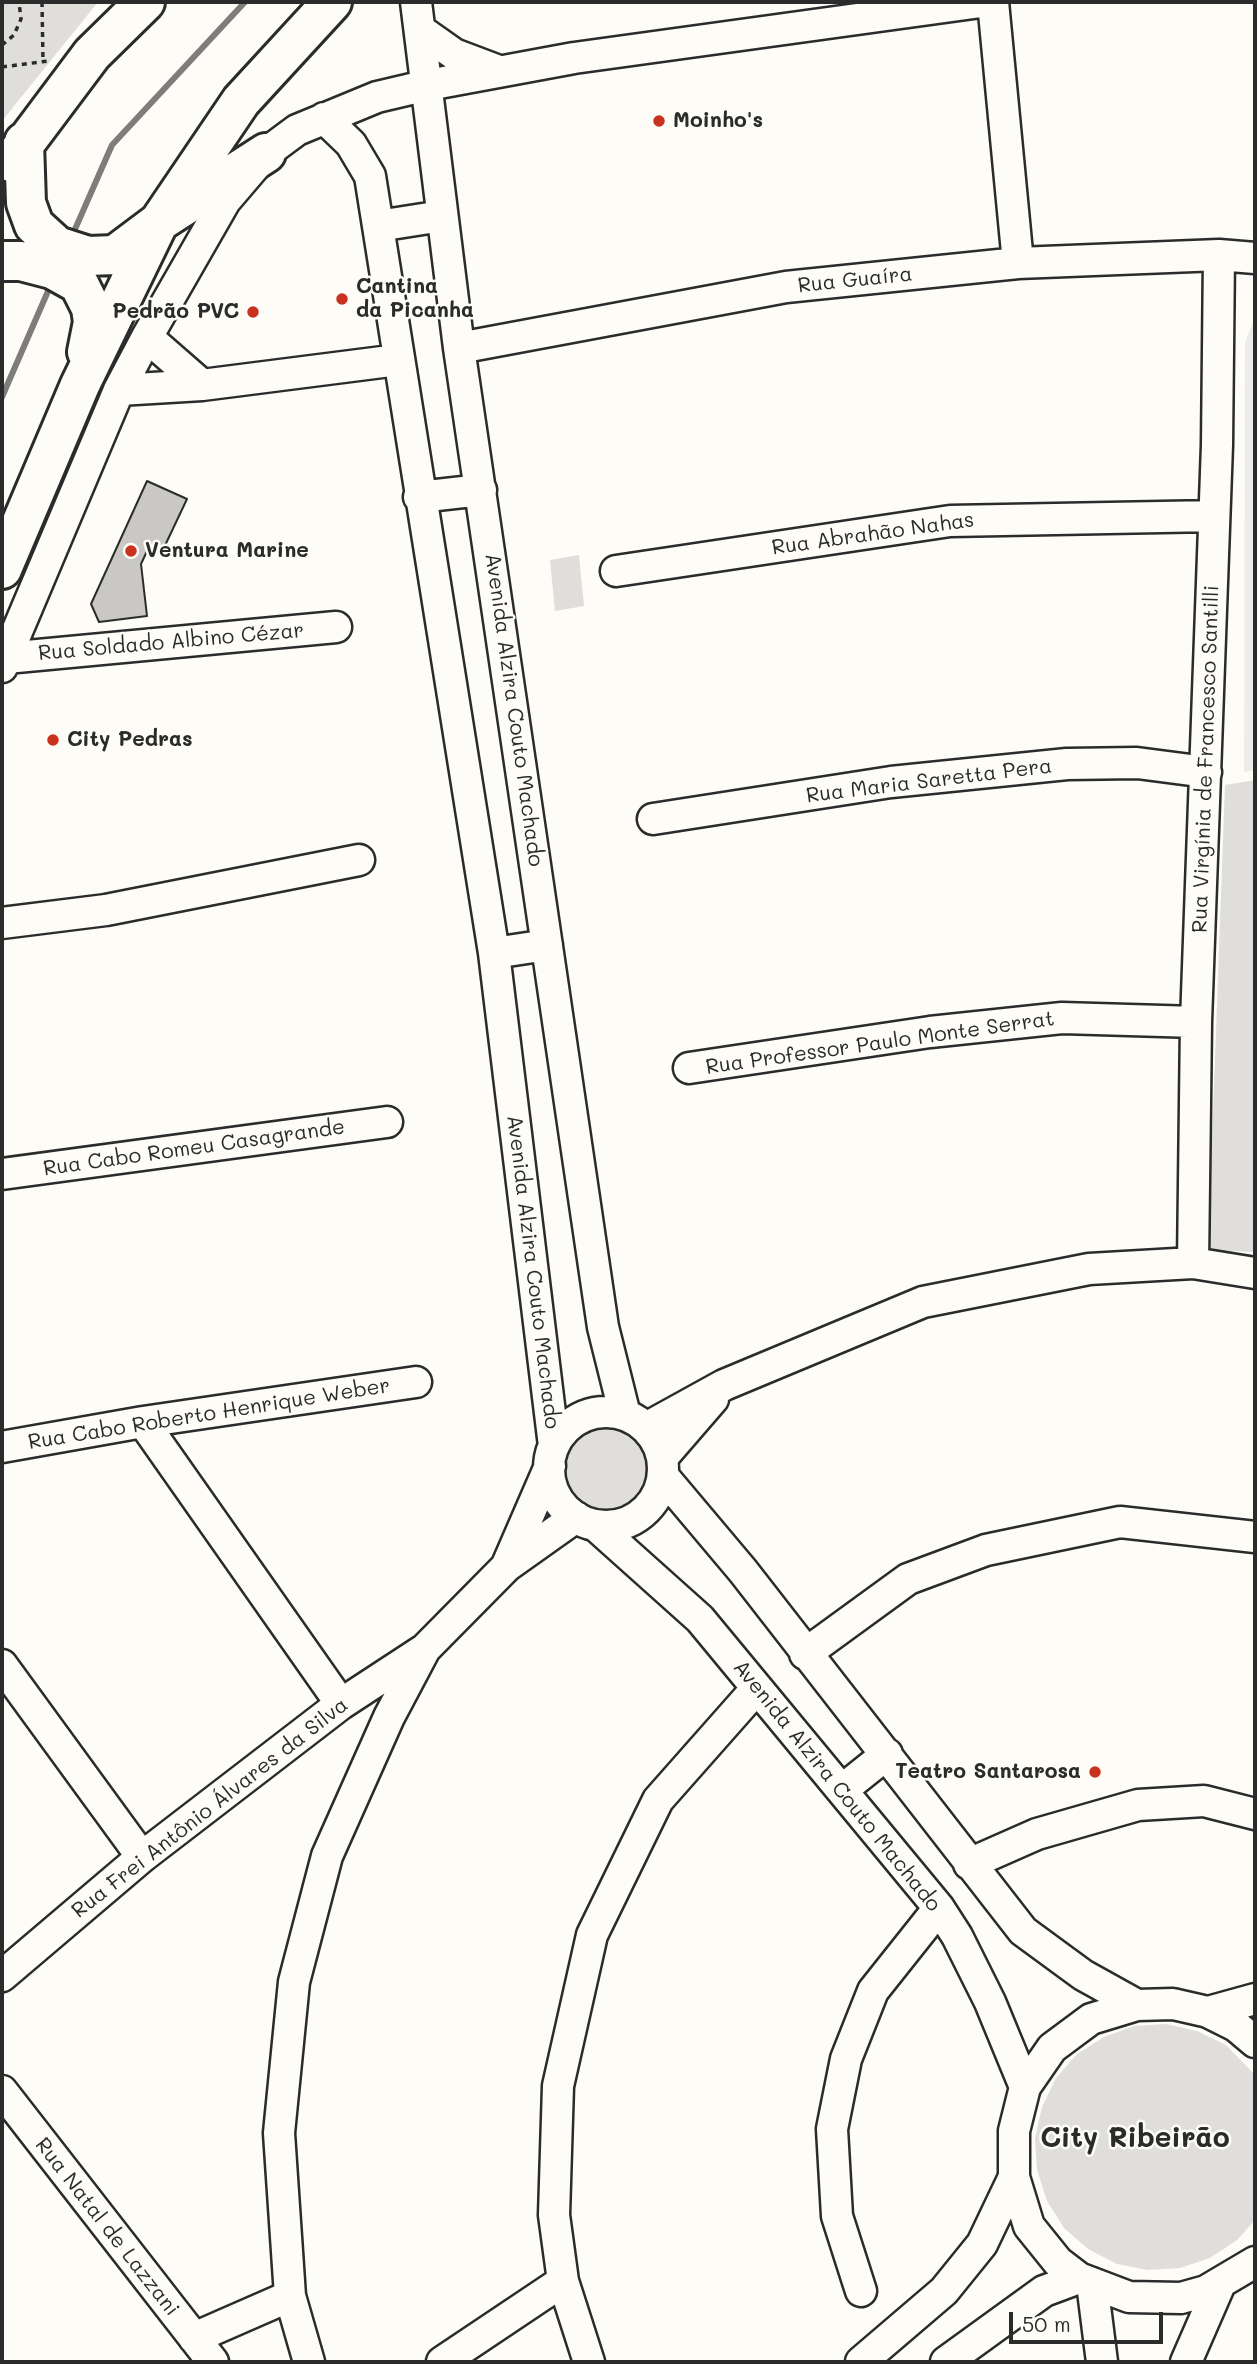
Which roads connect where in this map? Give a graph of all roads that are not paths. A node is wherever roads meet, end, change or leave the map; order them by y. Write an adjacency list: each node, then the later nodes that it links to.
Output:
1 (145, 2): 9 (main road)
2 (332, 2): 13 (main road)
3 (981, 2): 6 (street)
4 (993, 2): 18 (street)
5 (418, 16): 6 (street); 7 (street, Avenida Alzira Couto Machado)
6 (503, 72): 7 (street)
7 (428, 85): 8 (street); 12 (street, Avenida Alzira Couto Machado)
8 (324, 118): 10 (street); 14 (street, Avenida Alzira Couto Machado)
9 (24, 142): 11 (main road); 19 (main road)
10 (266, 153): 13 (main road); 20 (street)
11 (2, 176)
12 (442, 216): 14 (street); 21 (street, Avenida Alzira Couto Machado)
13 (159, 222): 19 (main road); 23 (main road)
14 (378, 226): 22 (street, Avenida Alzira Couto Machado)
15 (1219, 255): 16 (street, Rua Guaíra); 18 (street, Rua Guaíra); 28 (street, Rua Virgínia de Francesco Santilli)
16 (1255, 258)
17 (11, 261): 19 (main road)
18 (1017, 263): 21 (street, Rua Guaíra)
19 (83, 270): 23 (main road)
20 (147, 337): 24 (street); 25 (street)
21 (459, 348): 26 (street, Avenida Alzira Couto Machado)
22 (398, 360): 24 (street); 27 (street, Avenida Alzira Couto Machado)
23 (80, 385): 29 (main road)
24 (202, 385): 25 (street)
25 (119, 390): 32 (street)
26 (481, 489): 27 (street); 37 (street, Avenida Alzira Couto Machado)
27 (419, 497): 38 (street, Avenida Alzira Couto Machado)
28 (1214, 516): 30 (street, Rua Abrahão Nahas); 33 (street, Rua Virgínia de Francesco Santilli)
29 (2, 569)
30 (616, 571)
31 (336, 627): 32 (street, Rua Soldado Albino Cézar)
32 (4, 662)
33 (1206, 772): 34 (street, Rua Maria Saretta Pera); 39 (street, Rua Virgínia de Francesco Santilli)
34 (653, 819)
35 (359, 860): 36 (street)
36 (2, 923)
37 (547, 945): 38 (street); 48 (street, Avenida Alzira Couto Machado)
38 (494, 953): 50 (street, Avenida Alzira Couto Machado)
39 (1196, 1022): 40 (street, Rua Professor Paulo Monte Serrat); 43 (street, Rua Virgínia de Francesco Santilli)
40 (689, 1068)
41 (387, 1122): 42 (street, Rua Cabo Romeu Casagrande)
42 (2, 1174)
43 (1193, 1263): 44 (street); 46 (street)
44 (1255, 1273)
45 (416, 1382): 47 (street, Rua Cabo Roberto Henrique Weber)
46 (724, 1385): 48 (street); 51 (street)
47 (143, 1422): 49 (street, Rua Cabo Roberto Henrique Weber); 59 (street)
48 (636, 1422): 50 (street); 51 (street)
49 (2, 1447)
50 (552, 1456): 52 (street); 54 (street)
51 (663, 1467): 52 (street); 56 (street)
52 (585, 1521): 54 (street); 58 (street, Avenida Alzira Couto Machado)
53 (1255, 1537): 56 (street)
54 (507, 1566): 55 (street)
55 (425, 1649): 59 (street, Rua Frei Antônio Álvares da Silva); 79 (street)
56 (805, 1654): 60 (street)
57 (2, 1665): 63 (street)
58 (757, 1688): 61 (street, Avenida Alzira Couto Machado); 75 (street)
59 (341, 1704): 63 (street, Rua Frei Antônio Álvares da Silva)
60 (887, 1754): 61 (street); 64 (street)
61 (842, 1790): 65 (street, Avenida Alzira Couto Machado)
62 (1255, 1814): 64 (street)
63 (142, 1857): 66 (street, Rua Frei Antônio Álvares da Silva)
64 (969, 1864): 68 (street)
65 (939, 1908): 71 (street, Avenida Alzira Couto Machado); 78 (street)
66 (2, 1976)
67 (1255, 1999): 69 (street)
68 (1136, 2005): 69 (street); 71 (street)
69 (1208, 2012): 70 (street)
70 (1255, 2042)
71 (1025, 2087): 73 (street)
72 (2, 2091): 80 (street, Rua Natal de Lazzani)
73 (1014, 2176): 76 (street); 85 (street)
74 (1255, 2262): 77 (street)
75 (564, 2281): 83 (street); 84 (street)
76 (1086, 2281): 77 (street); 86 (street); 87 (street)
77 (1220, 2284): 88 (street)
78 (861, 2291)
79 (290, 2296): 80 (street); 82 (street)
80 (194, 2338): 81 (street, Rua Natal de Lazzani)
81 (212, 2362)
82 (309, 2362)
83 (442, 2362)
84 (589, 2362)
85 (861, 2362)
86 (946, 2362)
87 (1102, 2362)
88 (1186, 2362)

